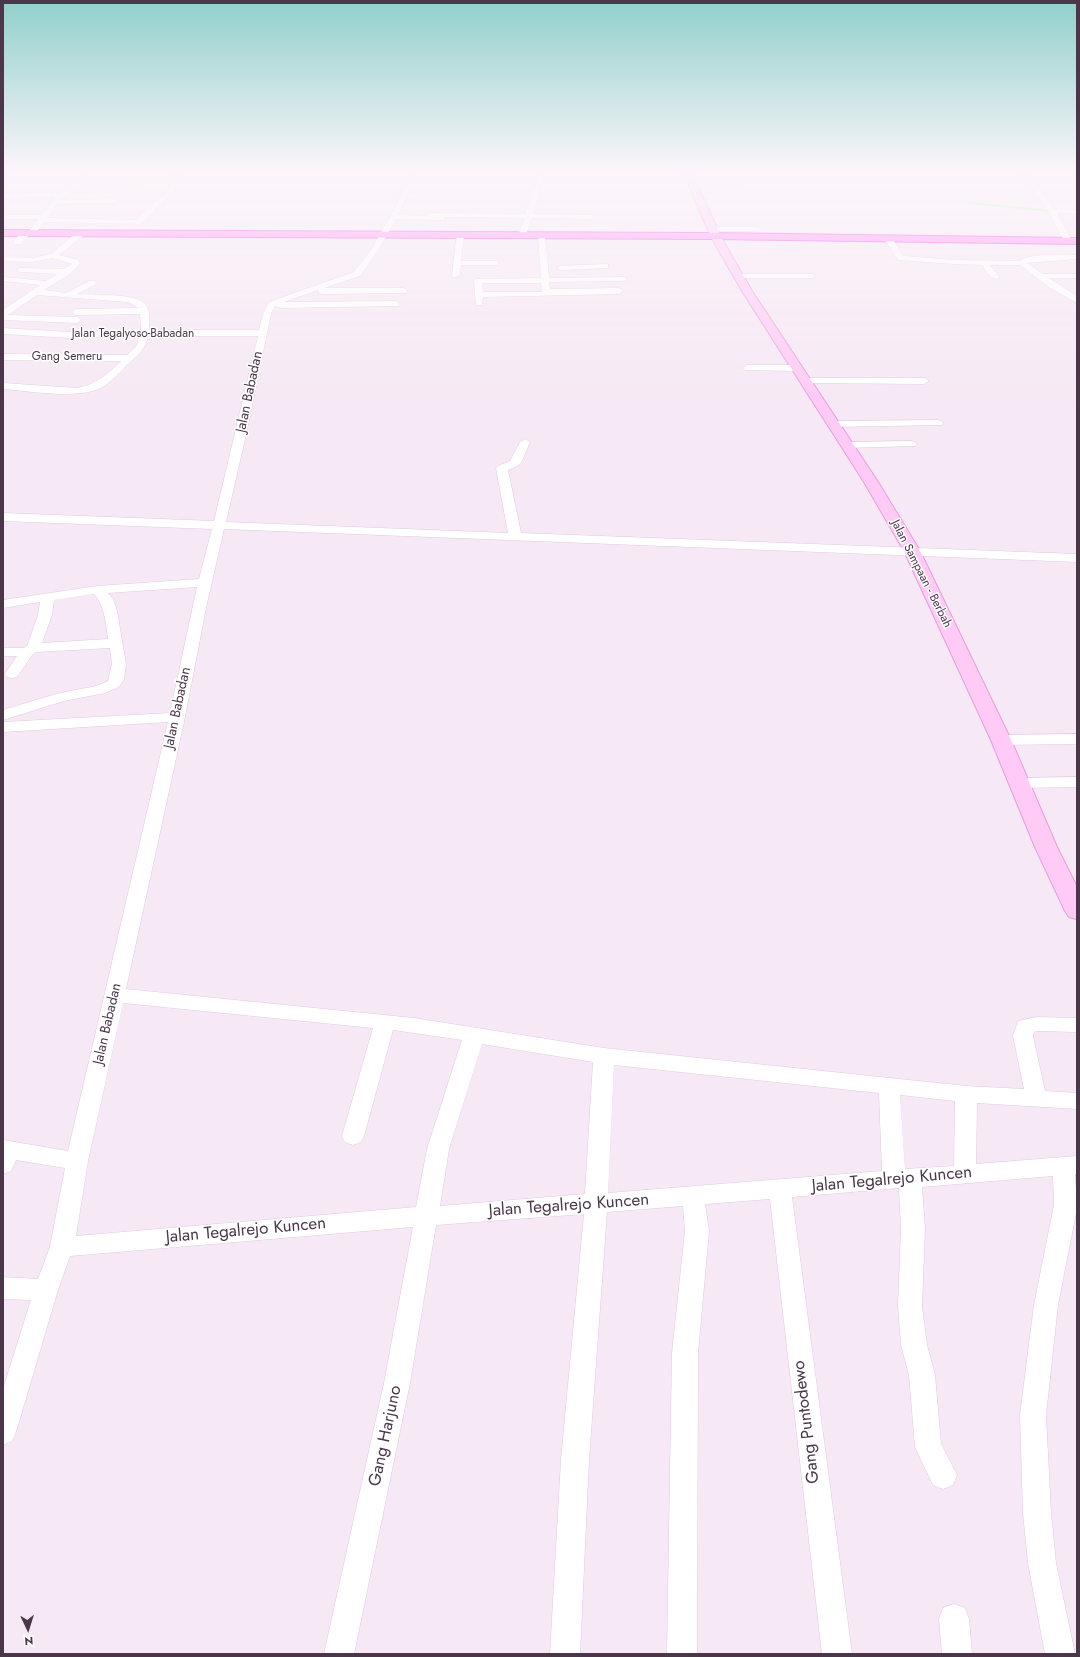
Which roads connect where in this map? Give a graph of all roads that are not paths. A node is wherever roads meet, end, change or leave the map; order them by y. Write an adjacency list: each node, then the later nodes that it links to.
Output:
1 (62, 248): 7 (street)
2 (375, 248): 31 (street)
3 (459, 248): 11 (street)
4 (541, 248): 15 (street)
5 (723, 248): 19 (main road, Jalan Sampaan - Berbah)
6 (895, 248): 13 (street)
7 (53, 256): 10 (street); 17 (street)
8 (1077, 257): 13 (street)
9 (3, 259): 10 (street)
10 (37, 259): 16 (street)
11 (458, 263): 12 (street); 18 (street)
12 (491, 265)
13 (1024, 265): 21 (street); 23 (street)
14 (575, 267): 15 (street); 25 (street); 26 (street)
15 (545, 268): 28 (street)
16 (20, 270): 17 (street); 24 (street)
17 (67, 272): 30 (street)
18 (456, 275)
19 (738, 276): 20 (street); 51 (main road, Jalan Sampaan - Berbah)
20 (812, 276)
21 (1040, 276): 22 (street); 37 (street)
22 (1077, 276)
23 (996, 277)
24 (3, 278): 30 (street)
25 (580, 279): 26 (street); 28 (street)
26 (608, 279): 27 (street); 34 (street)
27 (624, 279)
28 (546, 280): 34 (street); 34 (street)
29 (92, 283): 35 (street)
30 (50, 284): 33 (street)
31 (308, 291): 32 (street); 39 (street)
32 (404, 291)
33 (36, 292): 35 (street); 36 (street)
34 (547, 292)
35 (68, 295): 41 (street)
36 (25, 300): 38 (street); 42 (street); 43 (street)
37 (1077, 300)
38 (3, 302)
39 (272, 304): 40 (street); 47 (street, Jalan Babadan)
40 (396, 304)
41 (144, 311): 42 (street); 46 (street)
42 (92, 312): 44 (street)
43 (3, 314)
44 (3, 317)
45 (3, 331): 46 (street, Jalan Tegalyoso-Babadan)
46 (144, 333): 47 (street, Jalan Tegalyoso-Babadan); 49 (street)
47 (263, 333): 61 (street, Jalan Babadan)
48 (3, 357): 49 (street, Gang Semeru)
49 (130, 358): 54 (street)
50 (748, 368): 51 (street)
51 (795, 368): 52 (main road, Jalan Sampaan - Berbah)
52 (805, 381): 53 (street); 56 (main road, Jalan Sampaan - Berbah)
53 (924, 381)
54 (3, 386)
55 (938, 423): 56 (street)
56 (832, 424): 59 (main road, Jalan Sampaan - Berbah)
57 (525, 442): 62 (street)
58 (912, 444): 59 (street)
59 (846, 445): 63 (main road, Jalan Sampaan - Berbah)
60 (3, 517): 61 (street)
61 (219, 525): 62 (street); 65 (street, Jalan Babadan)
62 (515, 536): 63 (street)
63 (912, 551): 64 (street); 77 (main road, Jalan Sampaan - Berbah)
64 (1077, 558)
65 (205, 583): 66 (street); 74 (street, Jalan Babadan)
66 (97, 590): 67 (street); 69 (street)
67 (48, 597): 68 (street); 70 (street)
68 (3, 604)
69 (116, 643): 70 (street); 73 (street)
70 (30, 650): 71 (street); 72 (street)
71 (3, 652)
72 (12, 674)
73 (3, 715)
74 (177, 716): 75 (street); 81 (street, Jalan Babadan)
75 (3, 727)
76 (1077, 739): 77 (street)
77 (1001, 740): 79 (main road, Jalan Sampaan - Berbah)
78 (1077, 782): 79 (street)
79 (1020, 783): 80 (main road, Jalan Sampaan - Berbah)
80 (1077, 911)
81 (114, 995): 82 (street); 92 (street, Jalan Babadan)
82 (385, 1022): 84 (street); 90 (street)
83 (1077, 1025): 88 (street)
84 (474, 1035): 85 (street); 99 (street, Gang Harjuno)
85 (604, 1056): 86 (street); 98 (street)
86 (889, 1086): 87 (street); 95 (street)
87 (966, 1094): 88 (street); 94 (street)
88 (1036, 1098): 89 (street)
89 (1077, 1101)
90 (353, 1136)
91 (5, 1155): 92 (street)
92 (77, 1161): 100 (street, Jalan Babadan)
93 (1070, 1165): 94 (street, Jalan Tegalrejo Kuncen); 111 (street)
94 (965, 1173): 95 (street, Jalan Tegalrejo Kuncen)
95 (902, 1180): 96 (street, Jalan Tegalrejo Kuncen); 104 (street)
96 (780, 1189): 97 (street, Jalan Tegalrejo Kuncen); 109 (street, Gang Puntodewo)
97 (693, 1196): 98 (street, Jalan Tegalrejo Kuncen); 108 (street)
98 (596, 1204): 99 (street, Jalan Tegalrejo Kuncen); 107 (street)
99 (427, 1217): 100 (street, Jalan Tegalrejo Kuncen); 106 (street, Gang Harjuno)
100 (62, 1247): 102 (street, Jalan Babadan)
101 (3, 1288): 102 (street)
102 (46, 1290): 103 (street, Jalan Babadan)
103 (3, 1432)
104 (943, 1475)
105 (954, 1619): 110 (street)
106 (339, 1654)
107 (565, 1654)
108 (682, 1654)
109 (837, 1654)
110 (956, 1654)
111 (1060, 1654)

